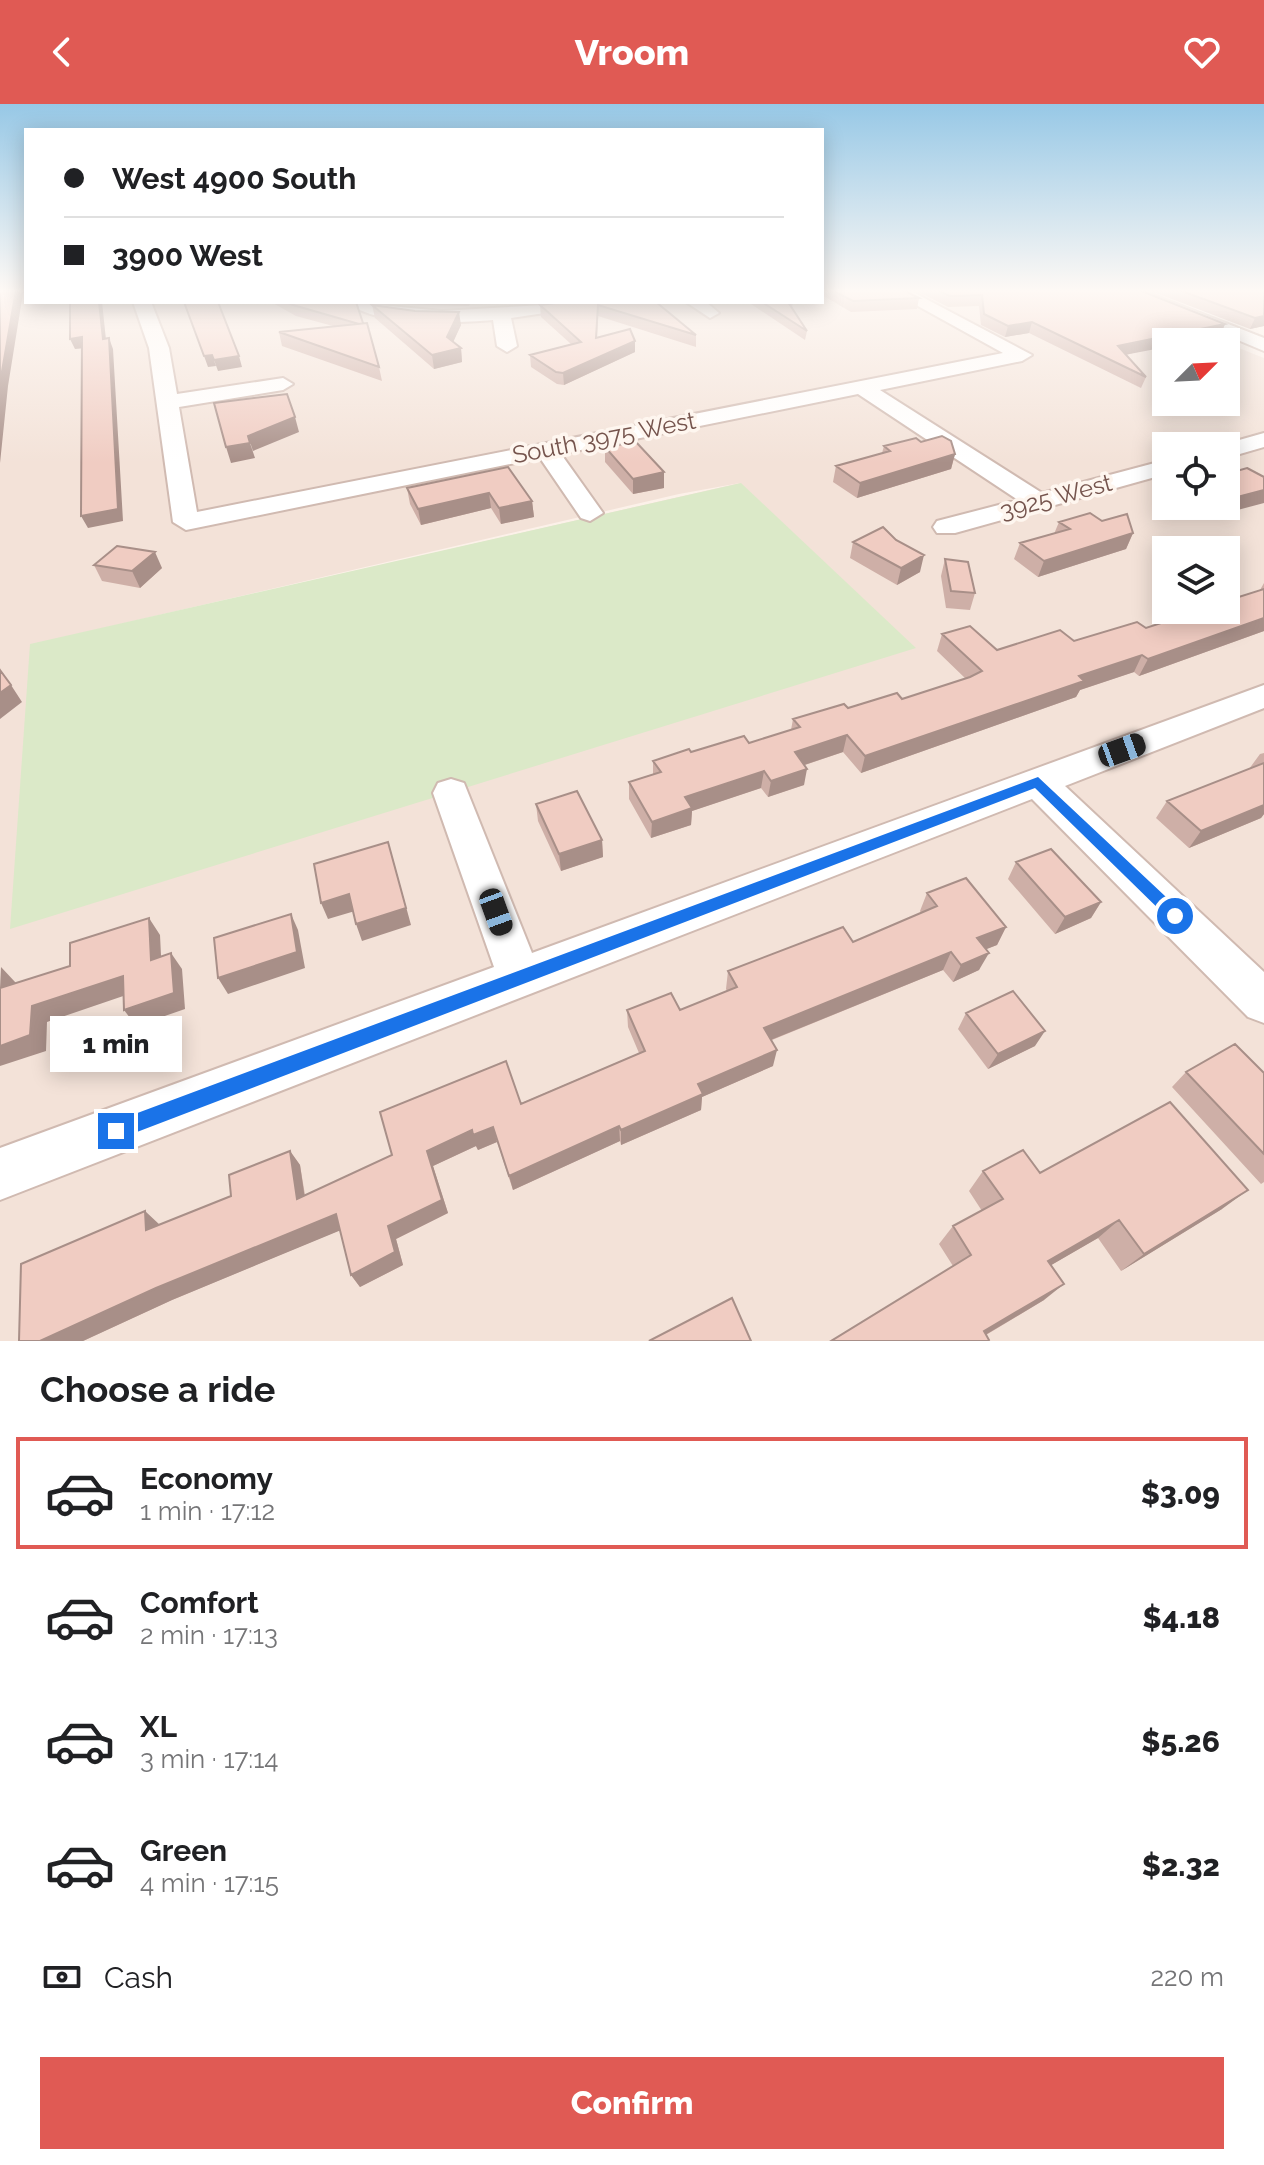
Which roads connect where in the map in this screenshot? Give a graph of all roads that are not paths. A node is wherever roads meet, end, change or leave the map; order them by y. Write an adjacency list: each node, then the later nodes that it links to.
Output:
1 (159, 348): 5 (street)
2 (1008, 348): 4 (street, South 3975 West)
3 (283, 384): 5 (street)
4 (862, 387): 8 (street, South 3975 West); 10 (street)
5 (167, 402): 8 (street, South 3975 West)
6 (1264, 440): 7 (street)
7 (1240, 447)
8 (546, 450): 11 (street)
9 (1152, 471): 10 (street, 3925 West)
10 (1038, 502): 12 (street, 3925 West)
11 (590, 513)
12 (946, 527)
13 (1264, 696): 14 (street)
14 (1038, 782): 16 (street); 17 (street)
15 (451, 793): 16 (street)
16 (520, 977): 18 (street)
17 (1264, 1002)
18 (0, 1174)

